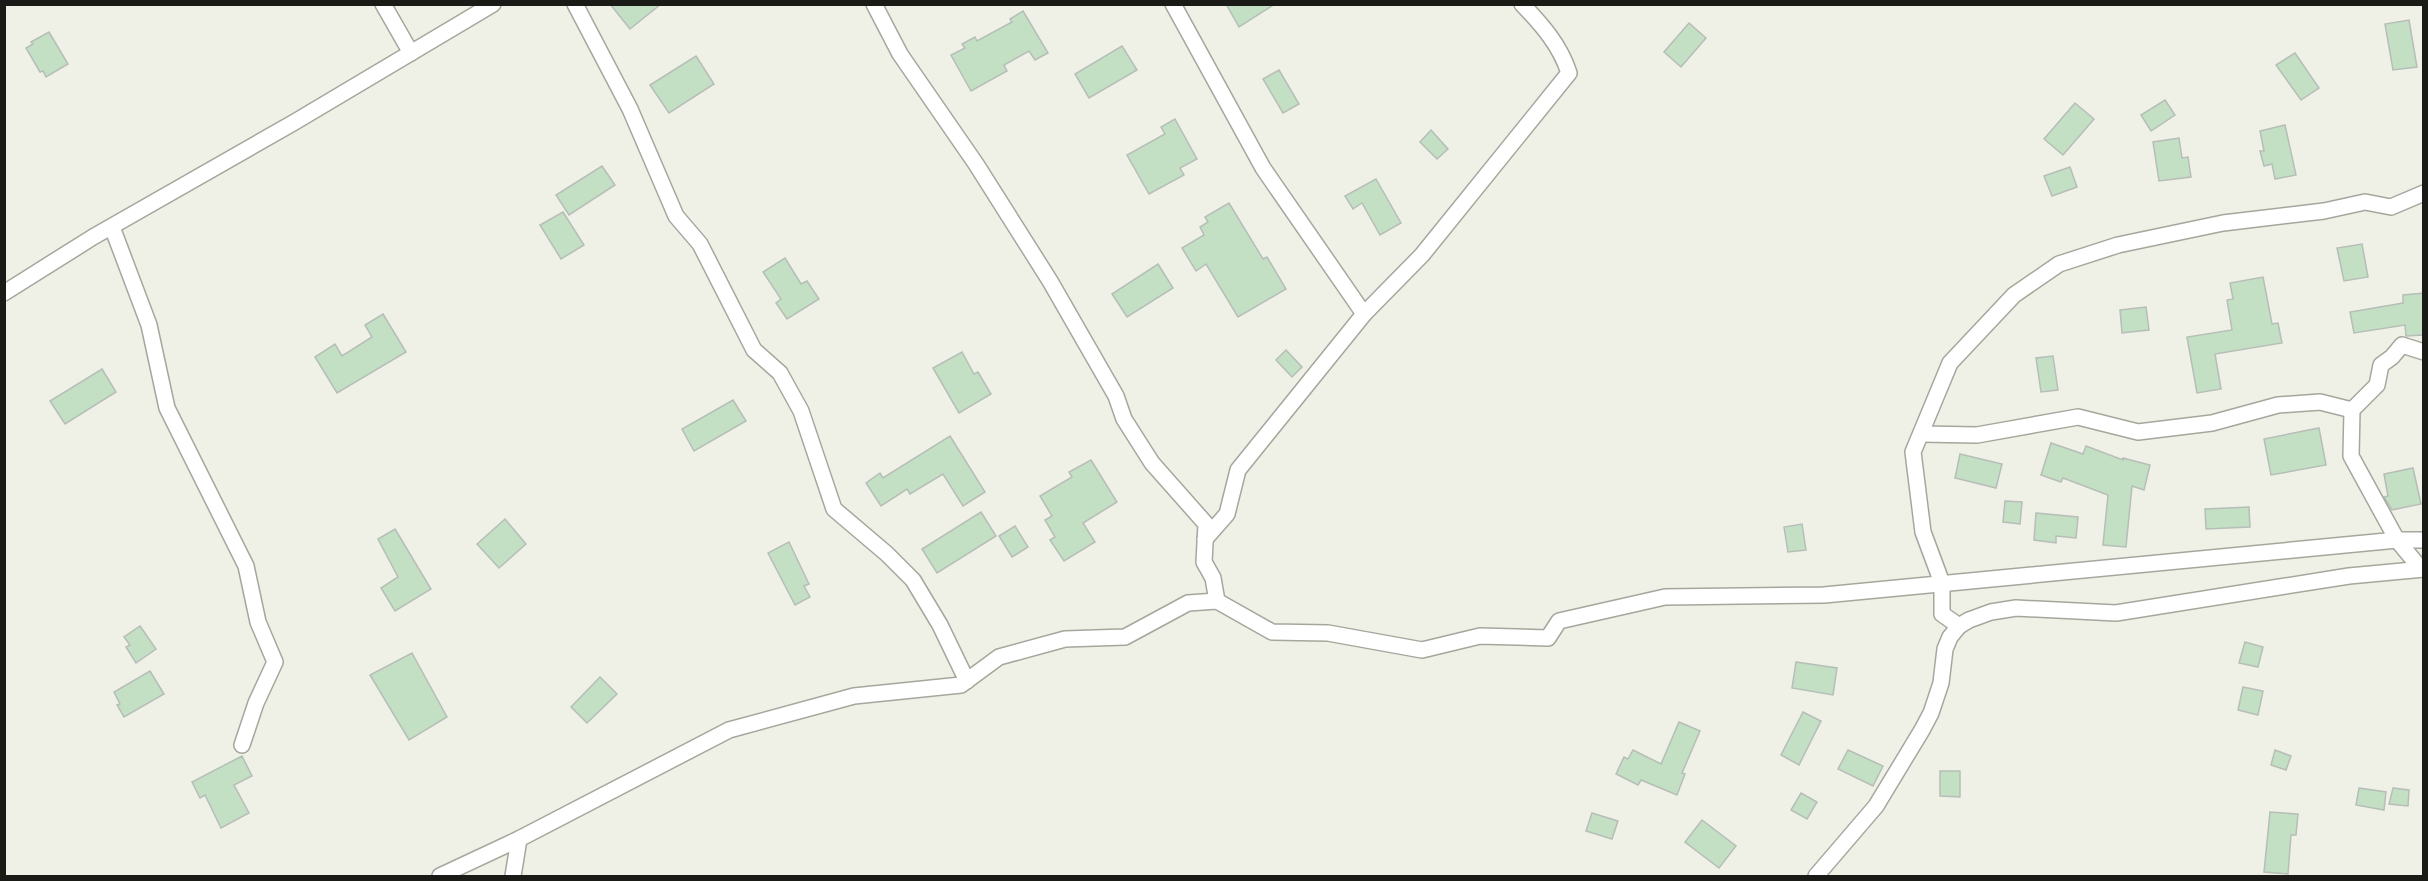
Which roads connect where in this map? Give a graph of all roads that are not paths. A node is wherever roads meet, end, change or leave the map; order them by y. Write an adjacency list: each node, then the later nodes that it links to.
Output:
1 (383, 4): 7 (street)
2 (493, 4): 7 (street)
3 (574, 4): 22 (street)
4 (874, 4): 15 (street)
5 (1173, 4): 11 (street)
6 (1522, 4): 11 (street)
7 (411, 53): 9 (street)
8 (2424, 193): 14 (street)
9 (112, 226): 10 (street); 23 (street)
10 (4, 292)
11 (1364, 314): 15 (street)
12 (2424, 352): 13 (street)
13 (2352, 410): 14 (street); 16 (street)
14 (1921, 434): 19 (street)
15 (1205, 539): 20 (street)
16 (2397, 540): 17 (street); 18 (street); 19 (street)
17 (2424, 540)
18 (2422, 569): 21 (street)
19 (1942, 583): 20 (street); 21 (street)
20 (1217, 601): 22 (street)
21 (1959, 626): 27 (street)
22 (967, 681): 24 (street)
23 (242, 745)
24 (519, 839): 25 (street); 26 (street)
25 (440, 876)
26 (513, 876)
27 (1816, 876)

